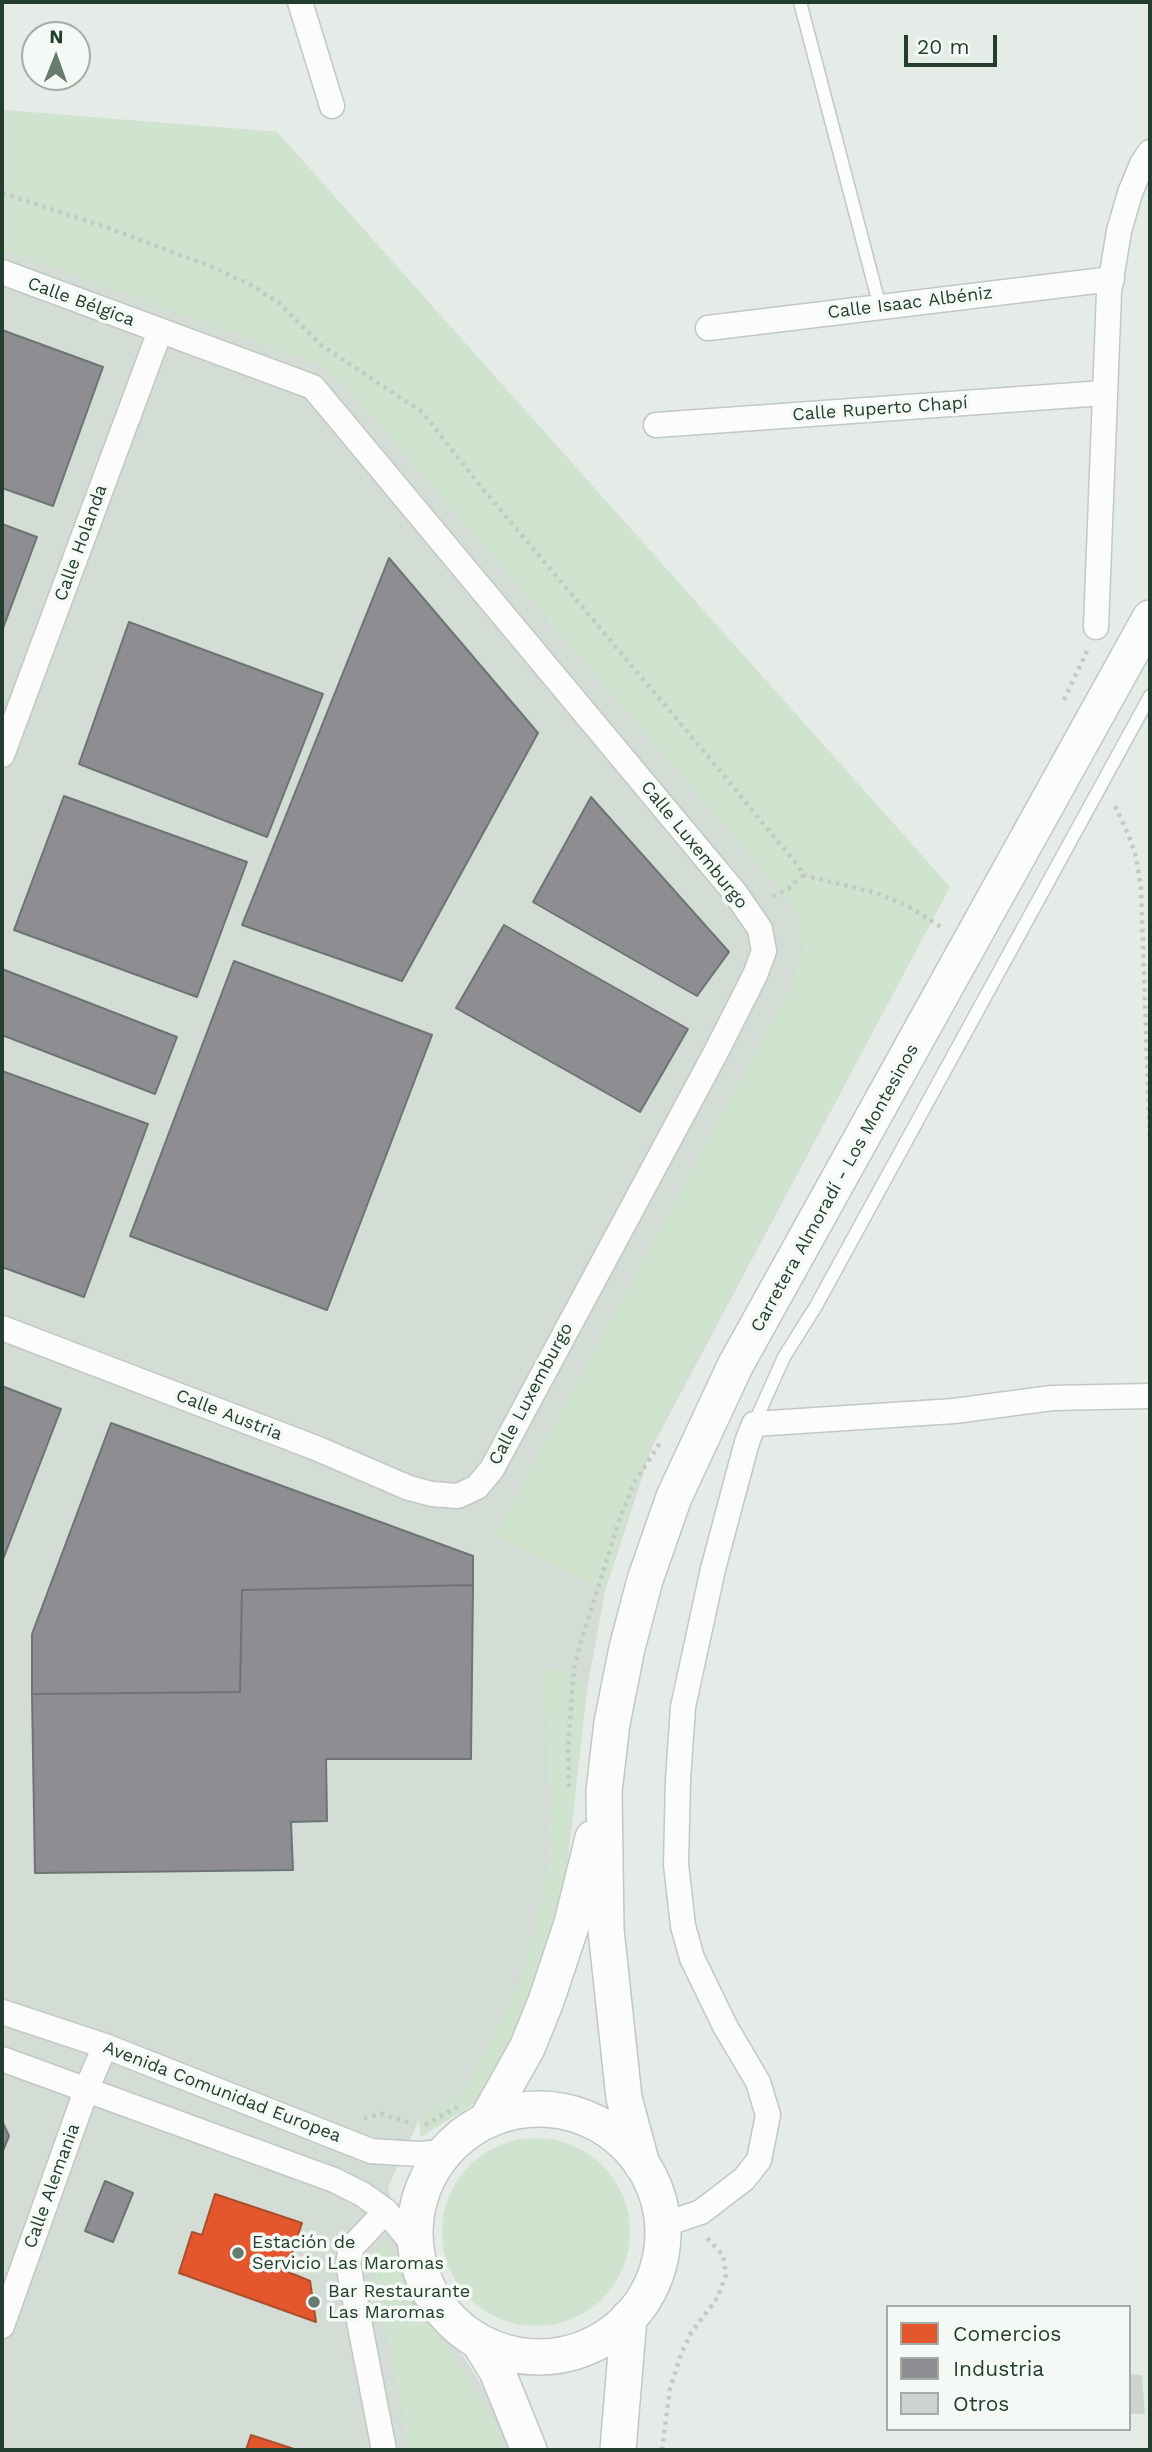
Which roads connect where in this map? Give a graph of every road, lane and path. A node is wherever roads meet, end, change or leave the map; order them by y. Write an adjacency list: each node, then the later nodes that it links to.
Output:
1 (300, 2): 3 (street)
2 (800, 2): 8 (lane)
3 (332, 106)
4 (1150, 152): 7 (street)
5 (2, 193): 18 (path)
6 (2, 272): 10 (street, Calle Bélgica)
7 (1112, 279): 8 (street, Calle Isaac Albéniz); 11 (street)
8 (880, 307): 9 (street, Calle Isaac Albéniz)
9 (708, 328)
10 (160, 331): 16 (street, Calle Holanda); 19 (street, Calle Luxemburgo)
11 (1104, 393): 12 (street, Calle Ruperto Chapí); 14 (street)
12 (656, 425)
13 (1150, 618): 20 (main road, Carretera Almoradí - Los Montesinos)
14 (1096, 627)
15 (1150, 696): 17 (lane)
16 (2, 755)
17 (1103, 780): 21 (path); 24 (lane)
18 (803, 875): 19 (path); 20 (path)
19 (747, 910): 25 (street, Calle Luxemburgo)
20 (970, 946): 26 (main road, Carretera Almoradí - Los Montesinos)
21 (1150, 1143)
22 (2, 1328): 25 (street, Calle Austria)
23 (1150, 1396): 24 (street)
24 (754, 1423): 35 (street)
25 (457, 1496)
26 (604, 1791): 31 (main road, Carretera Almoradí - Los Montesinos); 33 (main road, Carretera Almoradí - Los Montesinos)
27 (2, 2012): 28 (street, Avenida Comunidad Europea)
28 (105, 2046): 30 (street, Calle Alemania); 32 (street, Avenida Comunidad Europea)
29 (2, 2059): 30 (street)
30 (88, 2088): 34 (street); 38 (street, Calle Alemania)
31 (486, 2121): 32 (main road); 33 (main road)
32 (444, 2152): 36 (main road)
33 (642, 2165): 35 (main road)
34 (386, 2211): 36 (street); 40 (street)
35 (676, 2221): 37 (main road); 43 (path)
36 (415, 2247): 39 (main road)
37 (629, 2318): 39 (main road); 42 (main road)
38 (2, 2326)
39 (479, 2342): 41 (main road)
40 (384, 2450)
41 (529, 2450)
42 (618, 2450)
43 (662, 2450)

